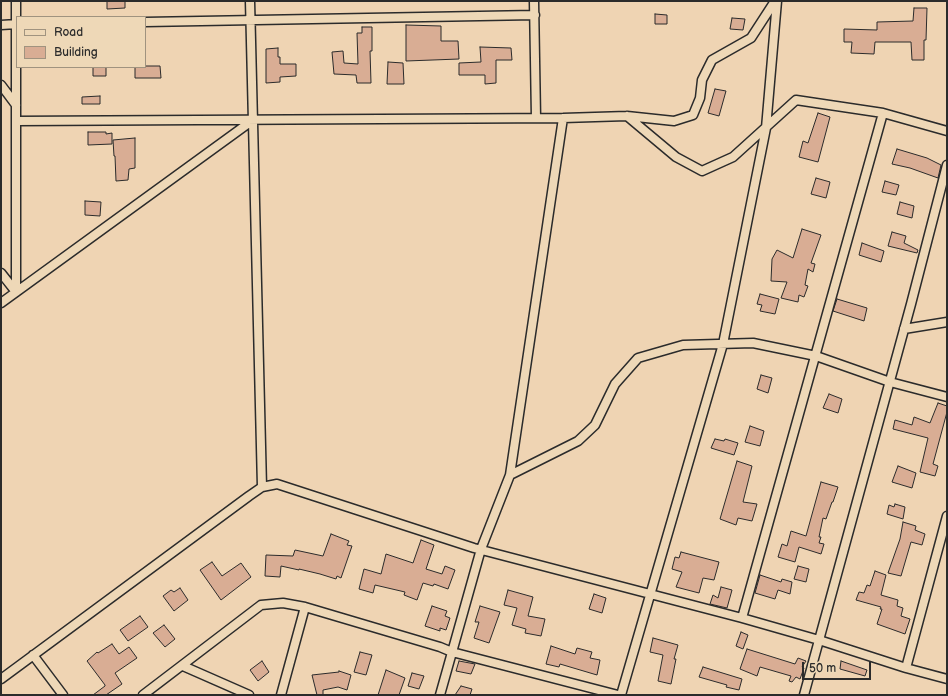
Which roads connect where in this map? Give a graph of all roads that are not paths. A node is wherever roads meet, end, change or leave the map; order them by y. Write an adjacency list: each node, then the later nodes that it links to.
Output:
1 (16, 1): 8 (street)
2 (250, 1): 6 (street)
3 (534, 1): 5 (street)
4 (776, 1): 13 (street); 18 (street)
5 (535, 15): 6 (street); 14 (street)
6 (251, 20): 7 (street); 16 (street)
7 (146, 22)
8 (16, 24): 9 (street); 11 (street)
9 (1, 25)
10 (1, 86): 11 (street)
11 (16, 105): 17 (street)
12 (883, 113): 18 (street); 19 (street); 27 (street)
13 (627, 116): 15 (street); 18 (street)
14 (536, 118): 15 (street); 16 (street)
15 (563, 118): 30 (street)
16 (253, 120): 17 (street); 22 (street); 31 (street)
17 (16, 121): 22 (street)
18 (766, 128): 26 (street)
19 (947, 131)
20 (947, 165): 25 (street)
21 (1, 272): 22 (street)
22 (16, 292): 23 (street)
23 (1, 303)
24 (947, 322): 25 (street)
25 (904, 329): 28 (street)
26 (723, 344): 27 (street); 30 (street); 34 (street)
27 (816, 356): 28 (street); 36 (street)
28 (890, 382): 29 (street); 37 (street)
29 (947, 397)
30 (510, 475): 33 (street)
31 (262, 488): 33 (street); 39 (street)
32 (947, 516): 41 (street)
33 (481, 549): 34 (street); 38 (street)
34 (650, 594): 36 (street); 49 (street)
35 (305, 607): 38 (street); 40 (street); 47 (street)
36 (742, 618): 37 (street)
37 (819, 640): 41 (street); 50 (street)
38 (452, 652): 48 (street); 49 (street)
39 (33, 655): 42 (street); 44 (street)
40 (183, 666): 45 (street); 46 (street)
41 (906, 668): 43 (street)
42 (1, 679)
43 (947, 679)
44 (64, 695)
45 (143, 695)
46 (249, 695)
47 (281, 695)
48 (440, 695)
49 (619, 695)
50 (804, 695)

